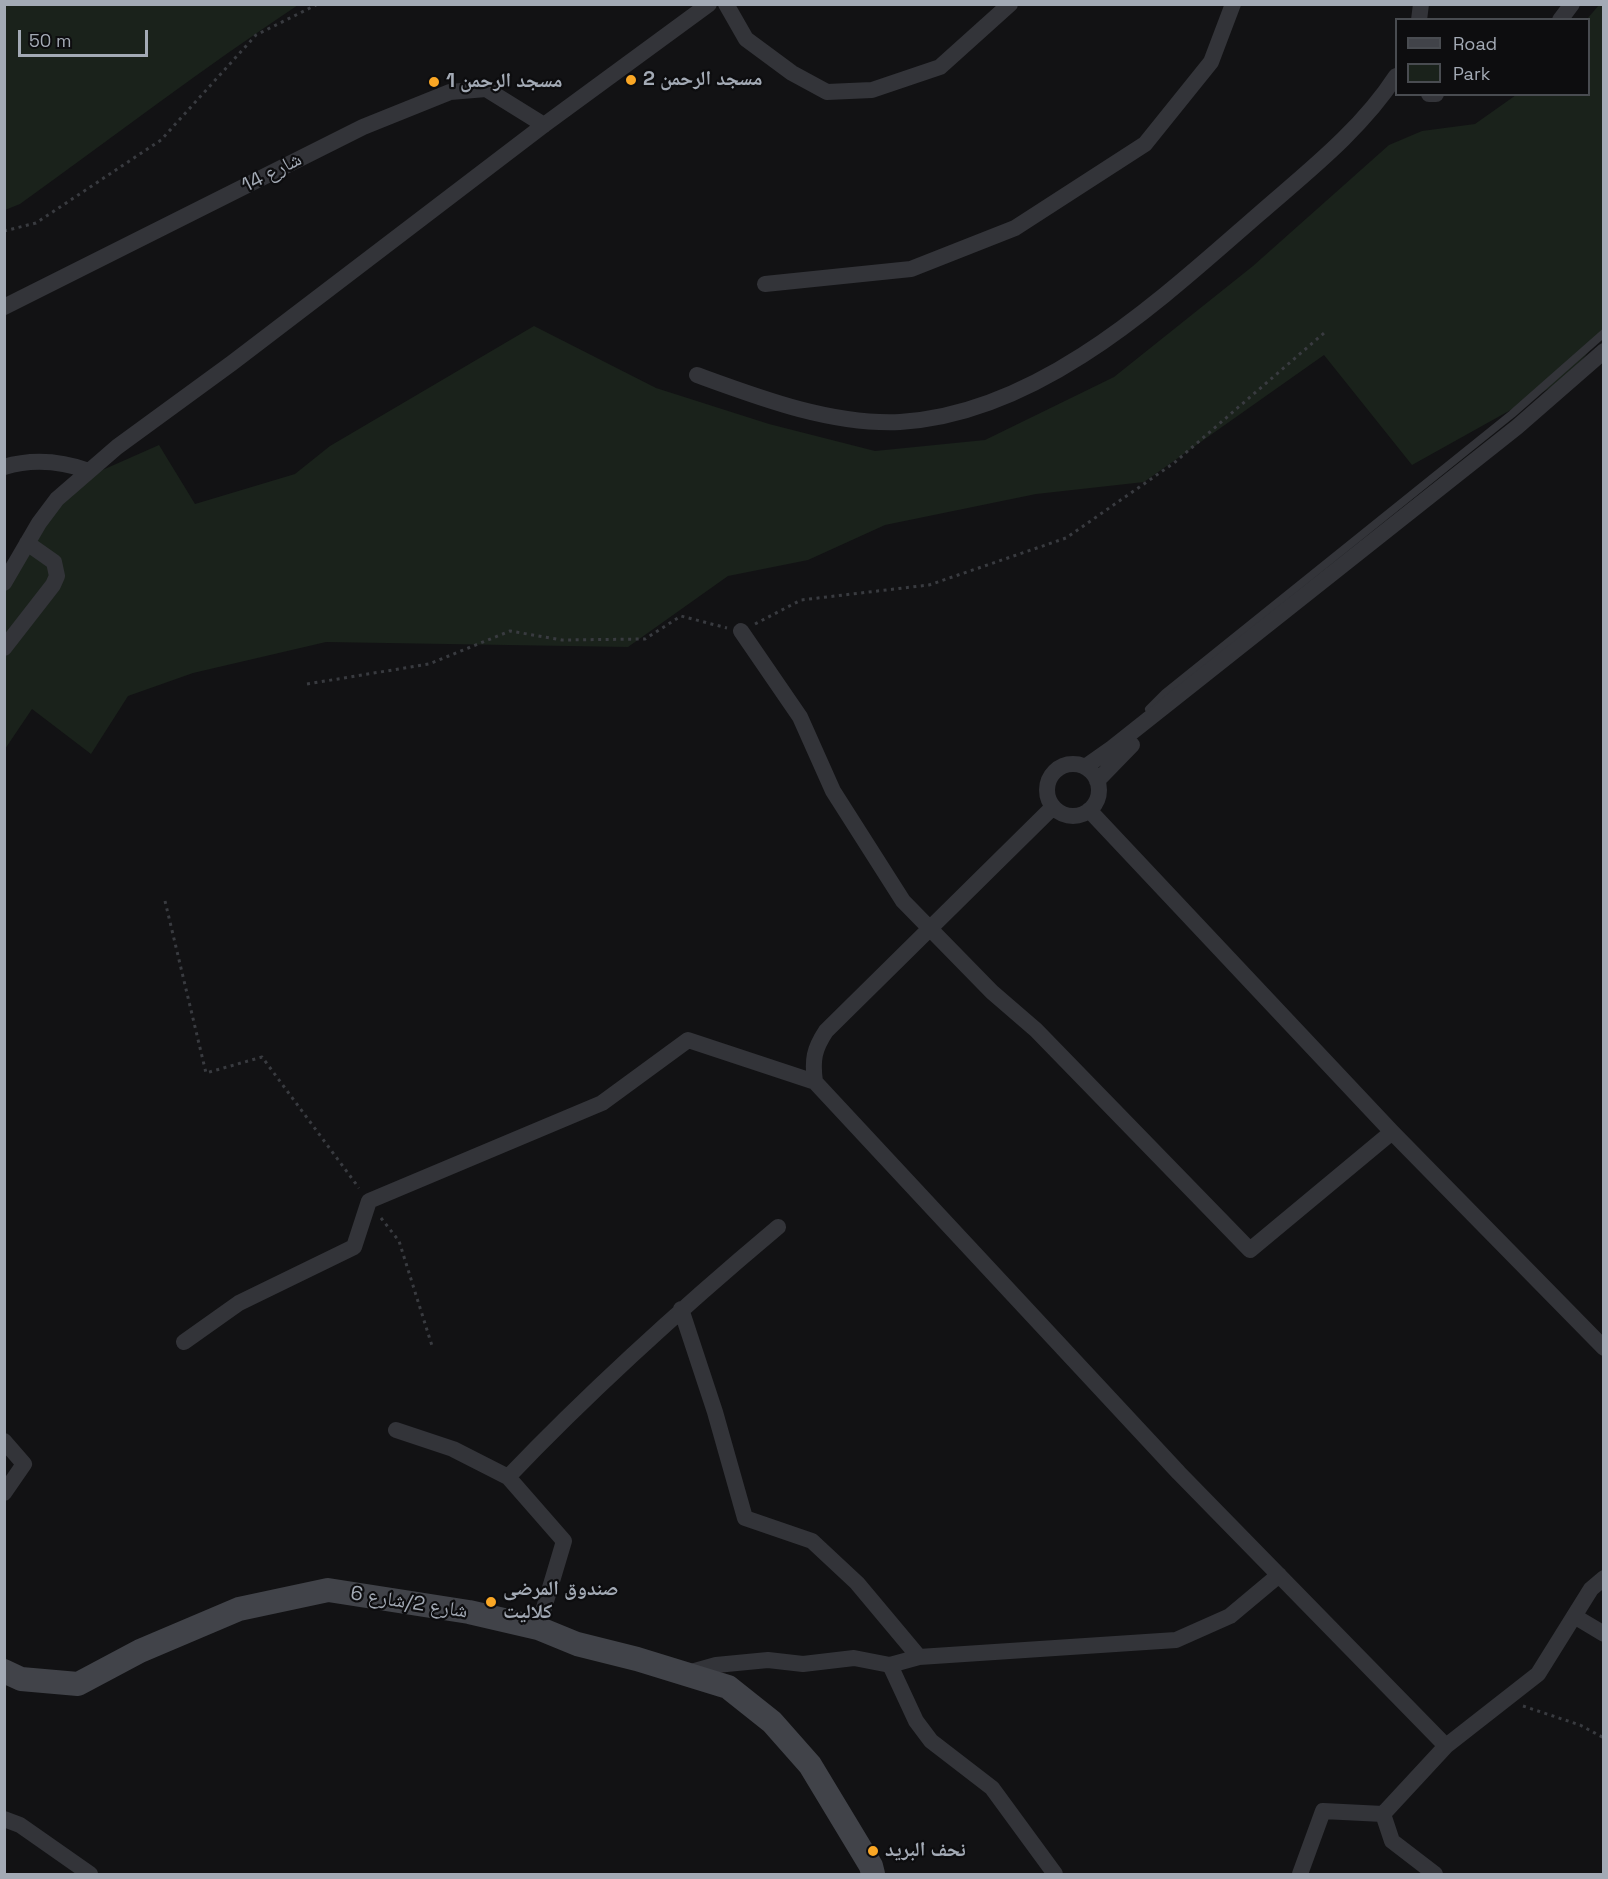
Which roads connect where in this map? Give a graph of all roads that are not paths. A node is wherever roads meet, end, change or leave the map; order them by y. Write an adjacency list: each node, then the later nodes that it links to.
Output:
1 (709, 4): 8 (street)
2 (726, 4): 3 (street)
3 (1010, 4)
4 (1233, 4): 9 (street)
5 (1572, 4): 6 (street)
6 (1562, 18)
7 (1395, 80): 14 (street)
8 (544, 125): 10 (street, شارع 14); 16 (street)
9 (765, 284)
10 (4, 307)
11 (1604, 333): 21 (lane)
12 (1604, 351): 21 (street)
13 (1604, 366): 23 (street)
14 (697, 375)
15 (4, 467): 16 (street)
16 (89, 471): 17 (street)
17 (27, 543): 18 (street); 20 (street)
18 (4, 582)
19 (741, 631): 26 (street)
20 (4, 648)
21 (1112, 748): 22 (street)
22 (1085, 767): 23 (street); 24 (street)
23 (1097, 781): 25 (street)
24 (1053, 807): 25 (street); 26 (street)
25 (1089, 810): 28 (street)
26 (931, 929): 27 (street); 28 (street)
27 (815, 1082): 31 (street); 37 (street)
28 (1392, 1131): 32 (street)
29 (778, 1227): 30 (street)
30 (681, 1309): 35 (street); 42 (street)
31 (184, 1342)
32 (1604, 1348)
33 (396, 1430): 35 (street)
34 (4, 1440): 36 (street)
35 (508, 1477): 40 (street)
36 (4, 1493)
37 (1279, 1575): 42 (street); 46 (street)
38 (1604, 1578): 39 (street)
39 (1574, 1616): 41 (street); 46 (street)
40 (538, 1628): 44 (street, شارع 2/شارع 6); 45 (street, شارع 2/شارع 6)
41 (1604, 1634)
42 (919, 1657): 43 (street)
43 (890, 1665): 45 (street); 51 (street)
44 (4, 1671)
45 (684, 1674): 50 (street, شارع 2/شارع 6)
46 (1446, 1746): 47 (street)
47 (1383, 1814): 52 (street); 53 (street)
48 (4, 1819): 49 (street)
49 (90, 1875)
50 (873, 1875)
51 (1054, 1875)
52 (1300, 1875)
53 (1435, 1875)

